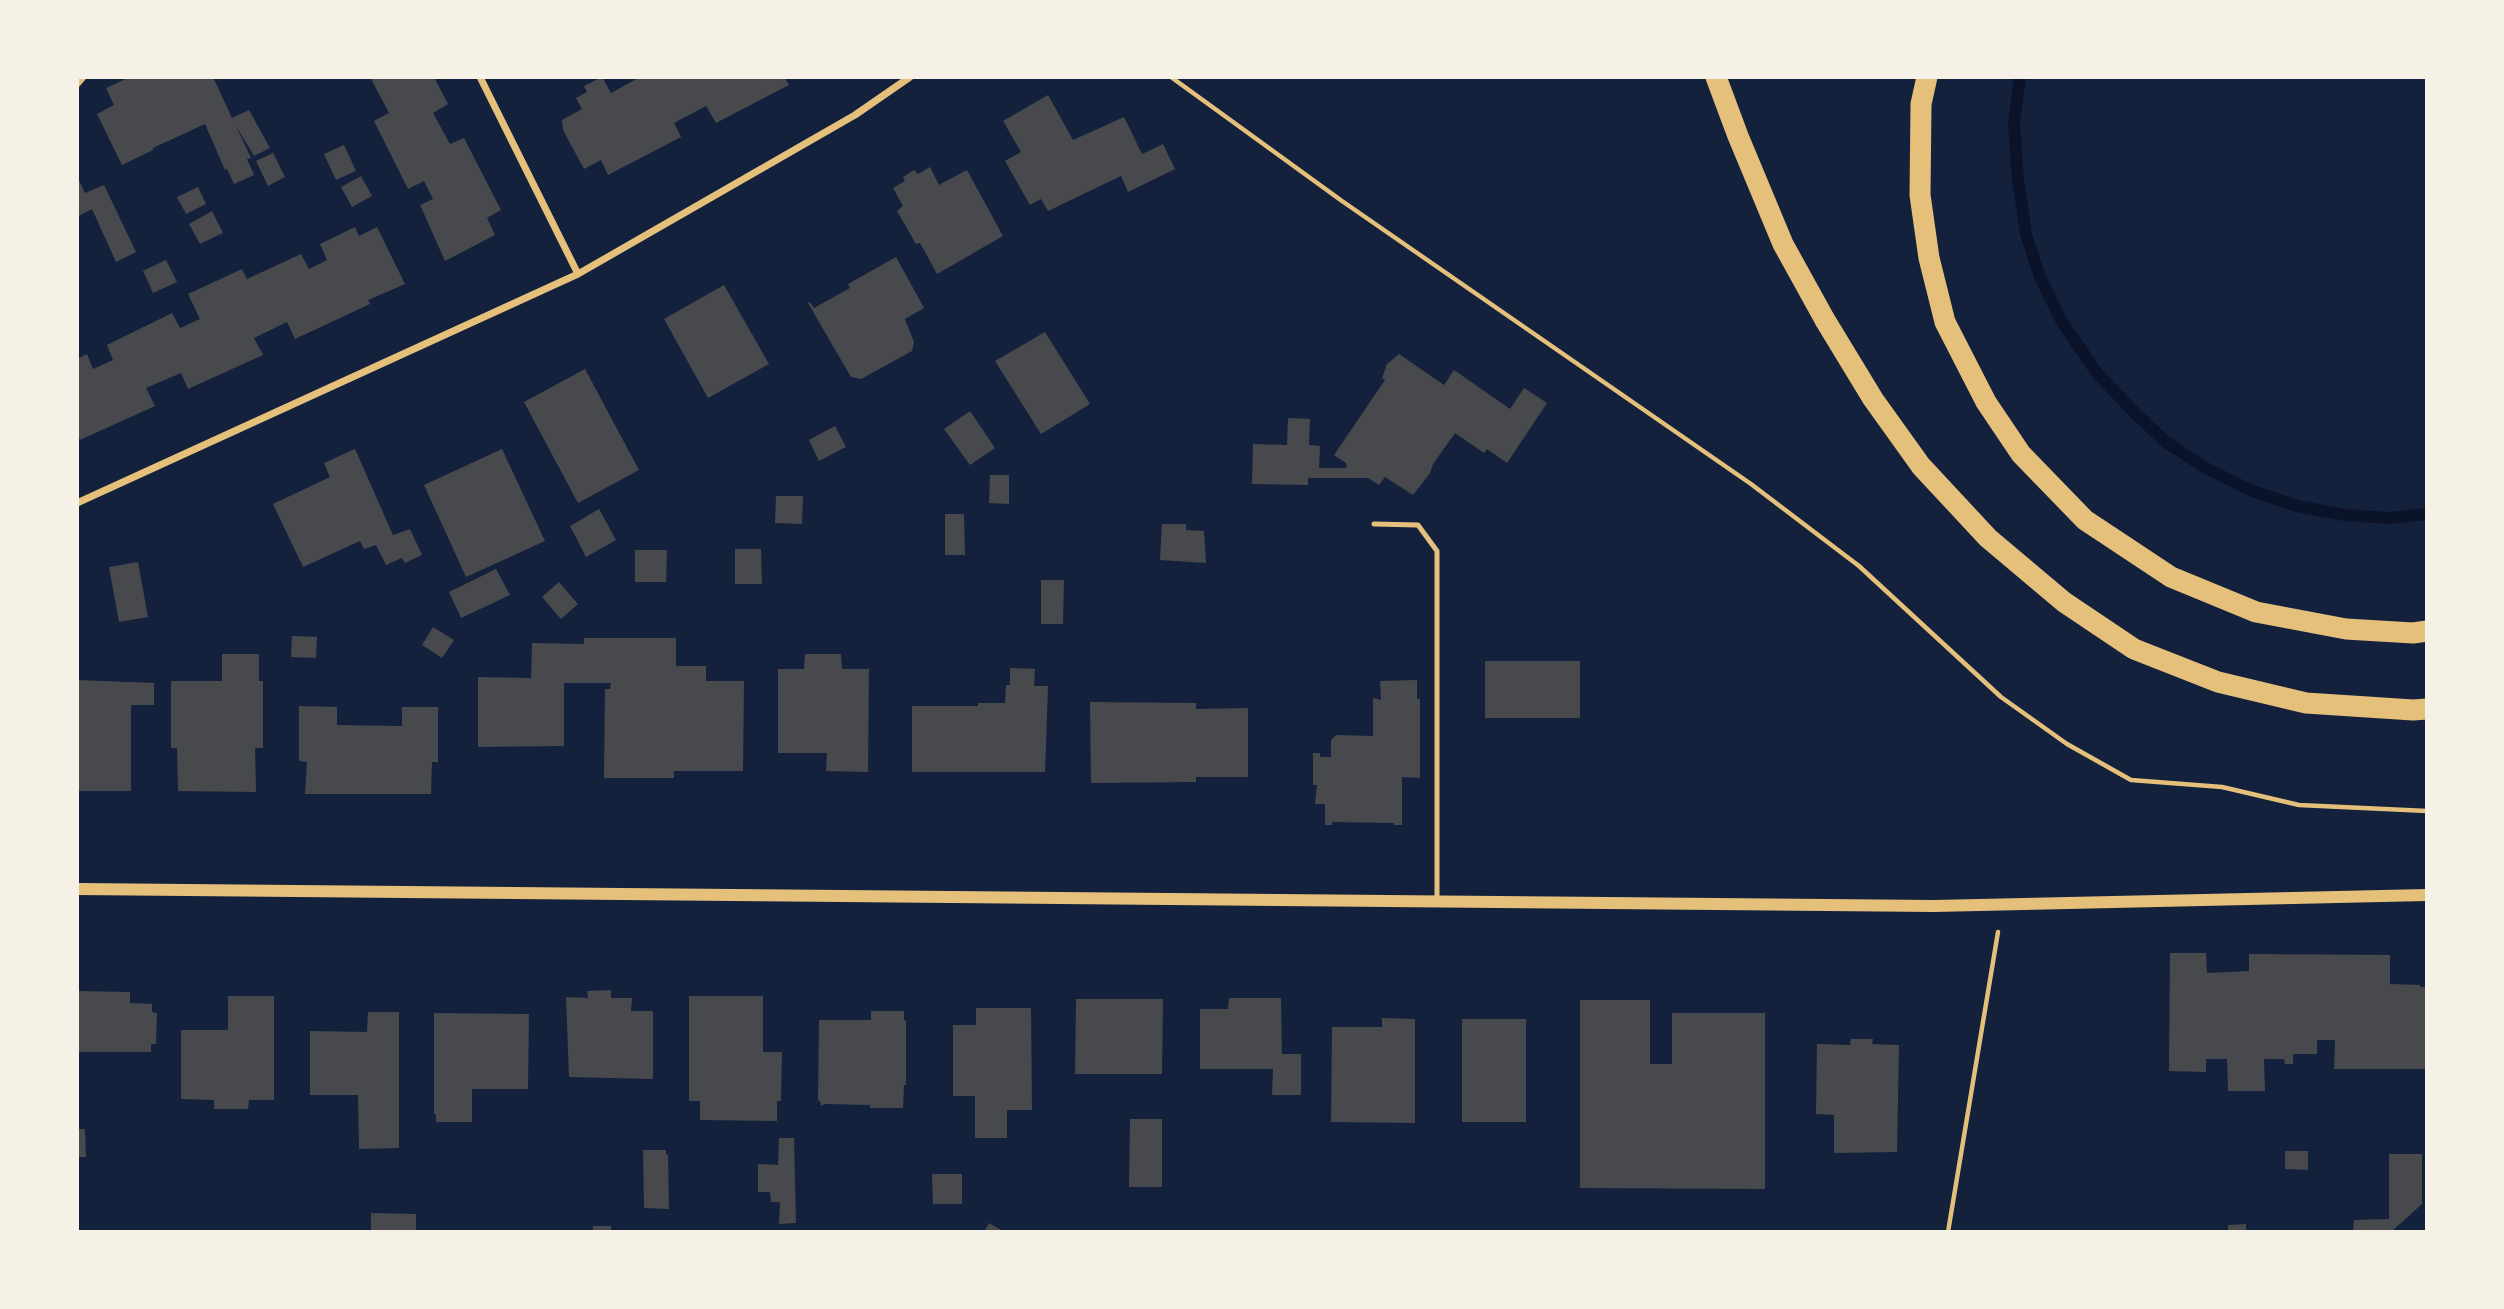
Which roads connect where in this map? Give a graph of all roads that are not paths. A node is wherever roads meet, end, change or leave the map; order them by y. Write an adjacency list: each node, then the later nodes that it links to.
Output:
1 (83, 77): 6 (street)
2 (480, 77): 7 (street)
3 (910, 77): 7 (street)
4 (1716, 77): 11 (highway)
5 (1927, 77): 10 (highway)
6 (77, 84)
7 (578, 274): 8 (street)
8 (77, 503)
9 (1374, 524): 14 (lane)
10 (2427, 631)
11 (2427, 709)
12 (77, 889): 14 (street)
13 (2427, 895): 14 (street)
14 (1437, 901)

